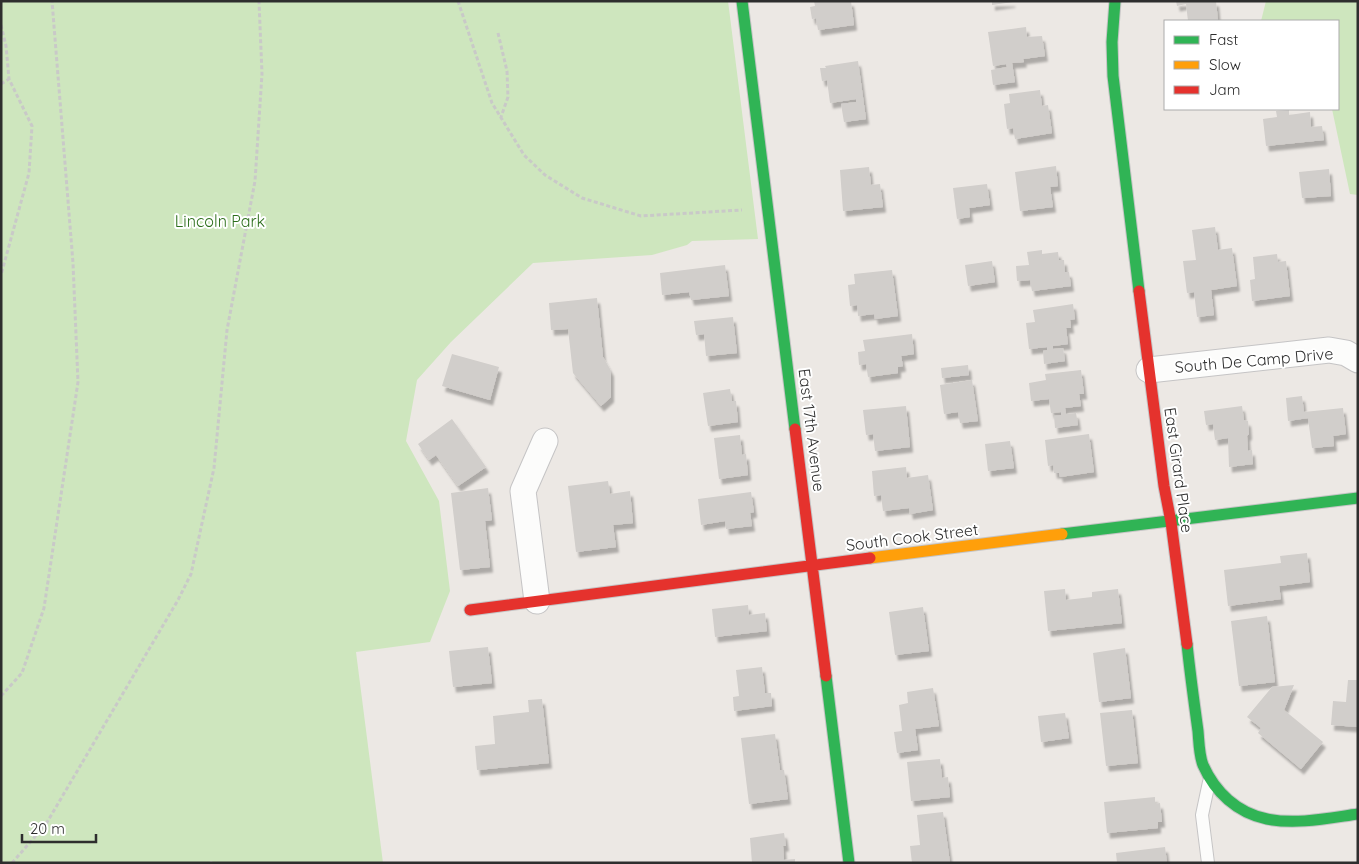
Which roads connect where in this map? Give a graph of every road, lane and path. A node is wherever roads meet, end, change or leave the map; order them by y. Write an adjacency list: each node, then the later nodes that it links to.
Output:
1 (52, 1): 21 (path)
2 (259, 1): 24 (path)
3 (458, 1): 10 (path)
4 (742, 1): 11 (street, East 17th Avenue)
5 (1115, 1): 14 (street, East Girard Place)
6 (1, 25): 8 (path)
7 (498, 33): 10 (path)
8 (9, 78): 9 (path); 12 (path)
9 (1, 84)
10 (501, 117): 11 (path)
11 (767, 208): 18 (street, East 17th Avenue)
12 (1, 275)
13 (1358, 360): 14 (street, South De Camp Drive)
14 (1149, 370): 17 (street, East Girard Place)
15 (545, 441): 19 (street)
16 (1358, 498): 17 (street, South Cook Street)
17 (1171, 522): 18 (street, South Cook Street); 22 (street, East Girard Place)
18 (813, 565): 19 (street, South Cook Street); 25 (street, East 17th Avenue)
19 (537, 601): 20 (street, South Cook Street)
20 (470, 610)
21 (1, 696)
22 (1209, 780): 23 (street, East Girard Place); 26 (lane)
23 (1358, 814)
24 (12, 863)
25 (849, 863)
26 (1208, 863)

